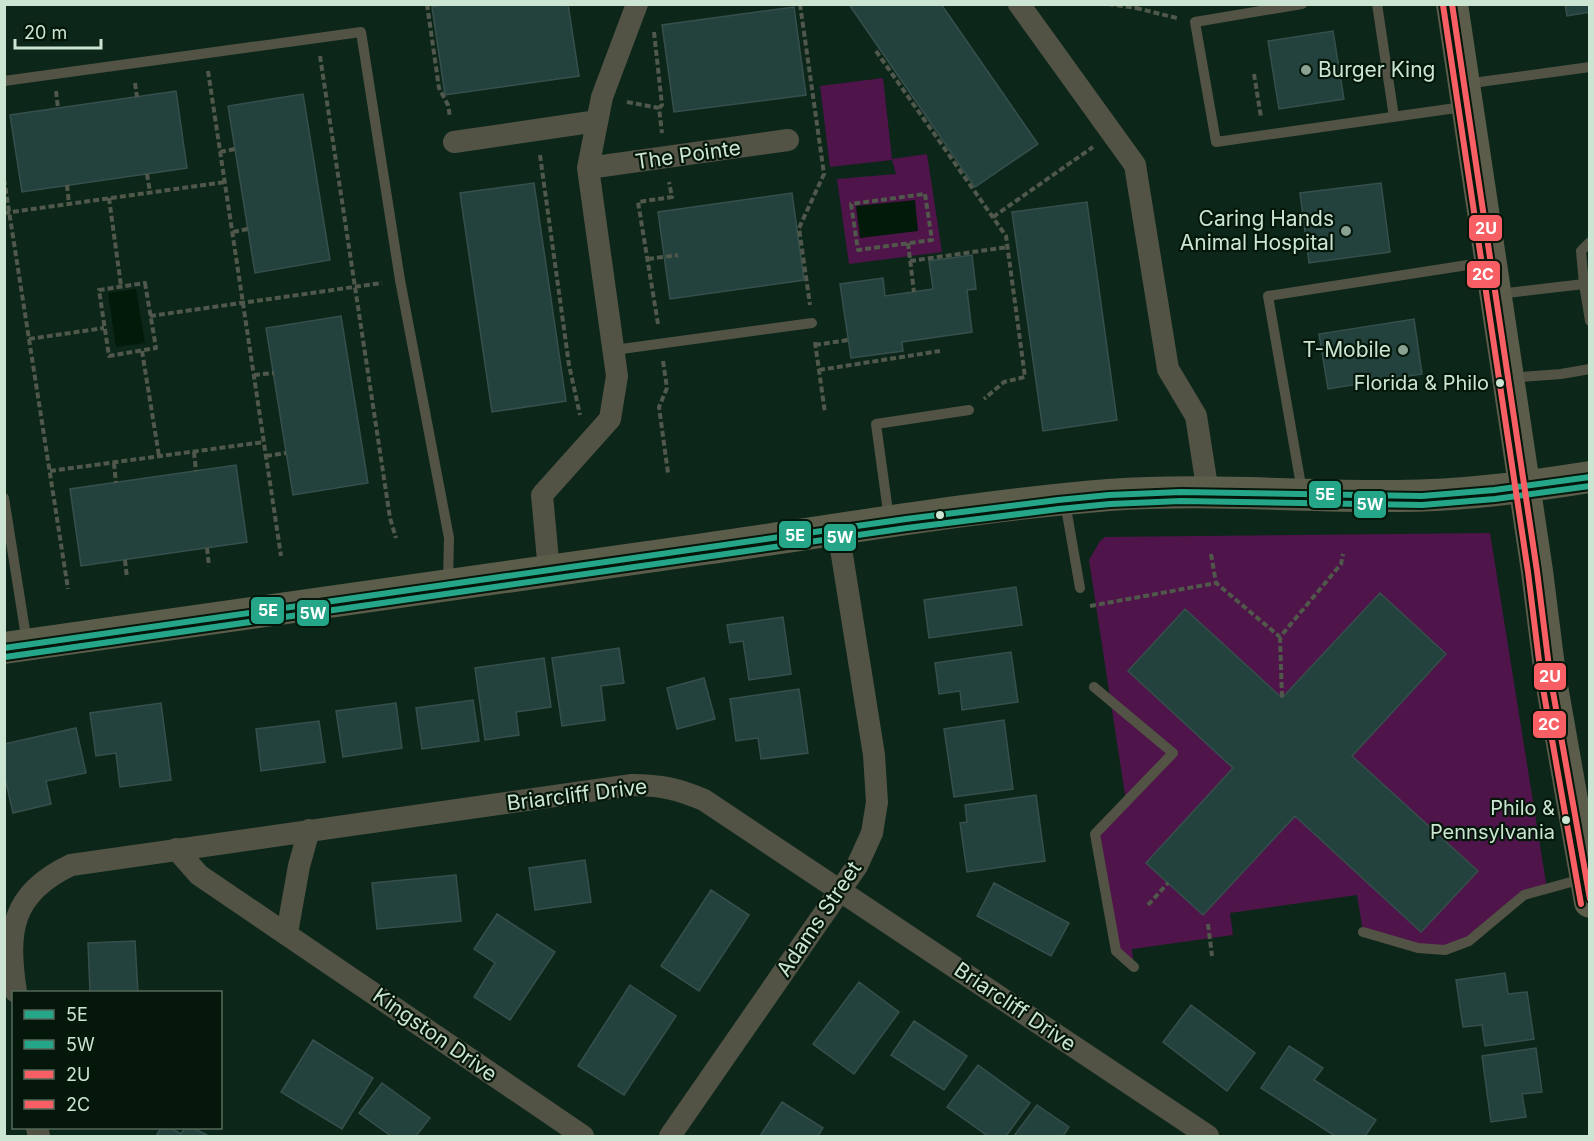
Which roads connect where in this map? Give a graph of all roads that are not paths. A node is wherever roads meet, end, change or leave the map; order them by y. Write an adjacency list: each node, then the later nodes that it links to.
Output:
1 (637, 4): 10 (street)
2 (1018, 4): 26 (street)
3 (1302, 4): 9 (lane)
4 (1377, 4): 9 (lane)
5 (1452, 4): 8 (street)
6 (1590, 67): 8 (lane)
7 (4, 81): 33 (lane)
8 (1467, 95): 9 (lane); 15 (street)
9 (1394, 117)
10 (597, 121): 12 (street); 13 (street)
11 (788, 140): 13 (street, The Pointe)
12 (454, 142)
13 (588, 168): 20 (street)
14 (1590, 242): 16 (lane)
15 (1490, 261): 17 (street); 27 (lane)
16 (1587, 283): 17 (lane); 18 (lane)
17 (1495, 295): 22 (street)
18 (1589, 319)
19 (812, 323): 20 (lane)
20 (614, 350): 32 (street)
21 (1590, 369): 22 (lane)
22 (1508, 379): 25 (street)
23 (969, 411): 30 (lane)
24 (1590, 477): 25 (street)
25 (1524, 487): 27 (street); 39 (street)
26 (1209, 493): 27 (street); 29 (street)
27 (1303, 495)
28 (4, 498): 35 (lane)
29 (1065, 500): 30 (street); 34 (lane)
30 (890, 523): 31 (street)
31 (838, 530): 32 (street); 40 (street, Adams Street)
32 (549, 571): 33 (street)
33 (448, 585): 35 (street)
34 (1080, 588)
35 (16, 646)
36 (1094, 687): 43 (lane)
37 (309, 830): 38 (street, Briarcliff Drive); 40 (street, Briarcliff Drive); 41 (street)
38 (176, 849): 41 (street, Kingston Drive); 44 (street, Briarcliff Drive)
39 (1588, 886): 42 (lane)
40 (841, 891): 46 (street, Adams Street); 47 (street, Briarcliff Drive)
41 (287, 933): 45 (street, Kingston Drive)
42 (1363, 933)
43 (1134, 968)
44 (12, 983)
45 (583, 1137)
46 (670, 1137)
47 (1208, 1137)

